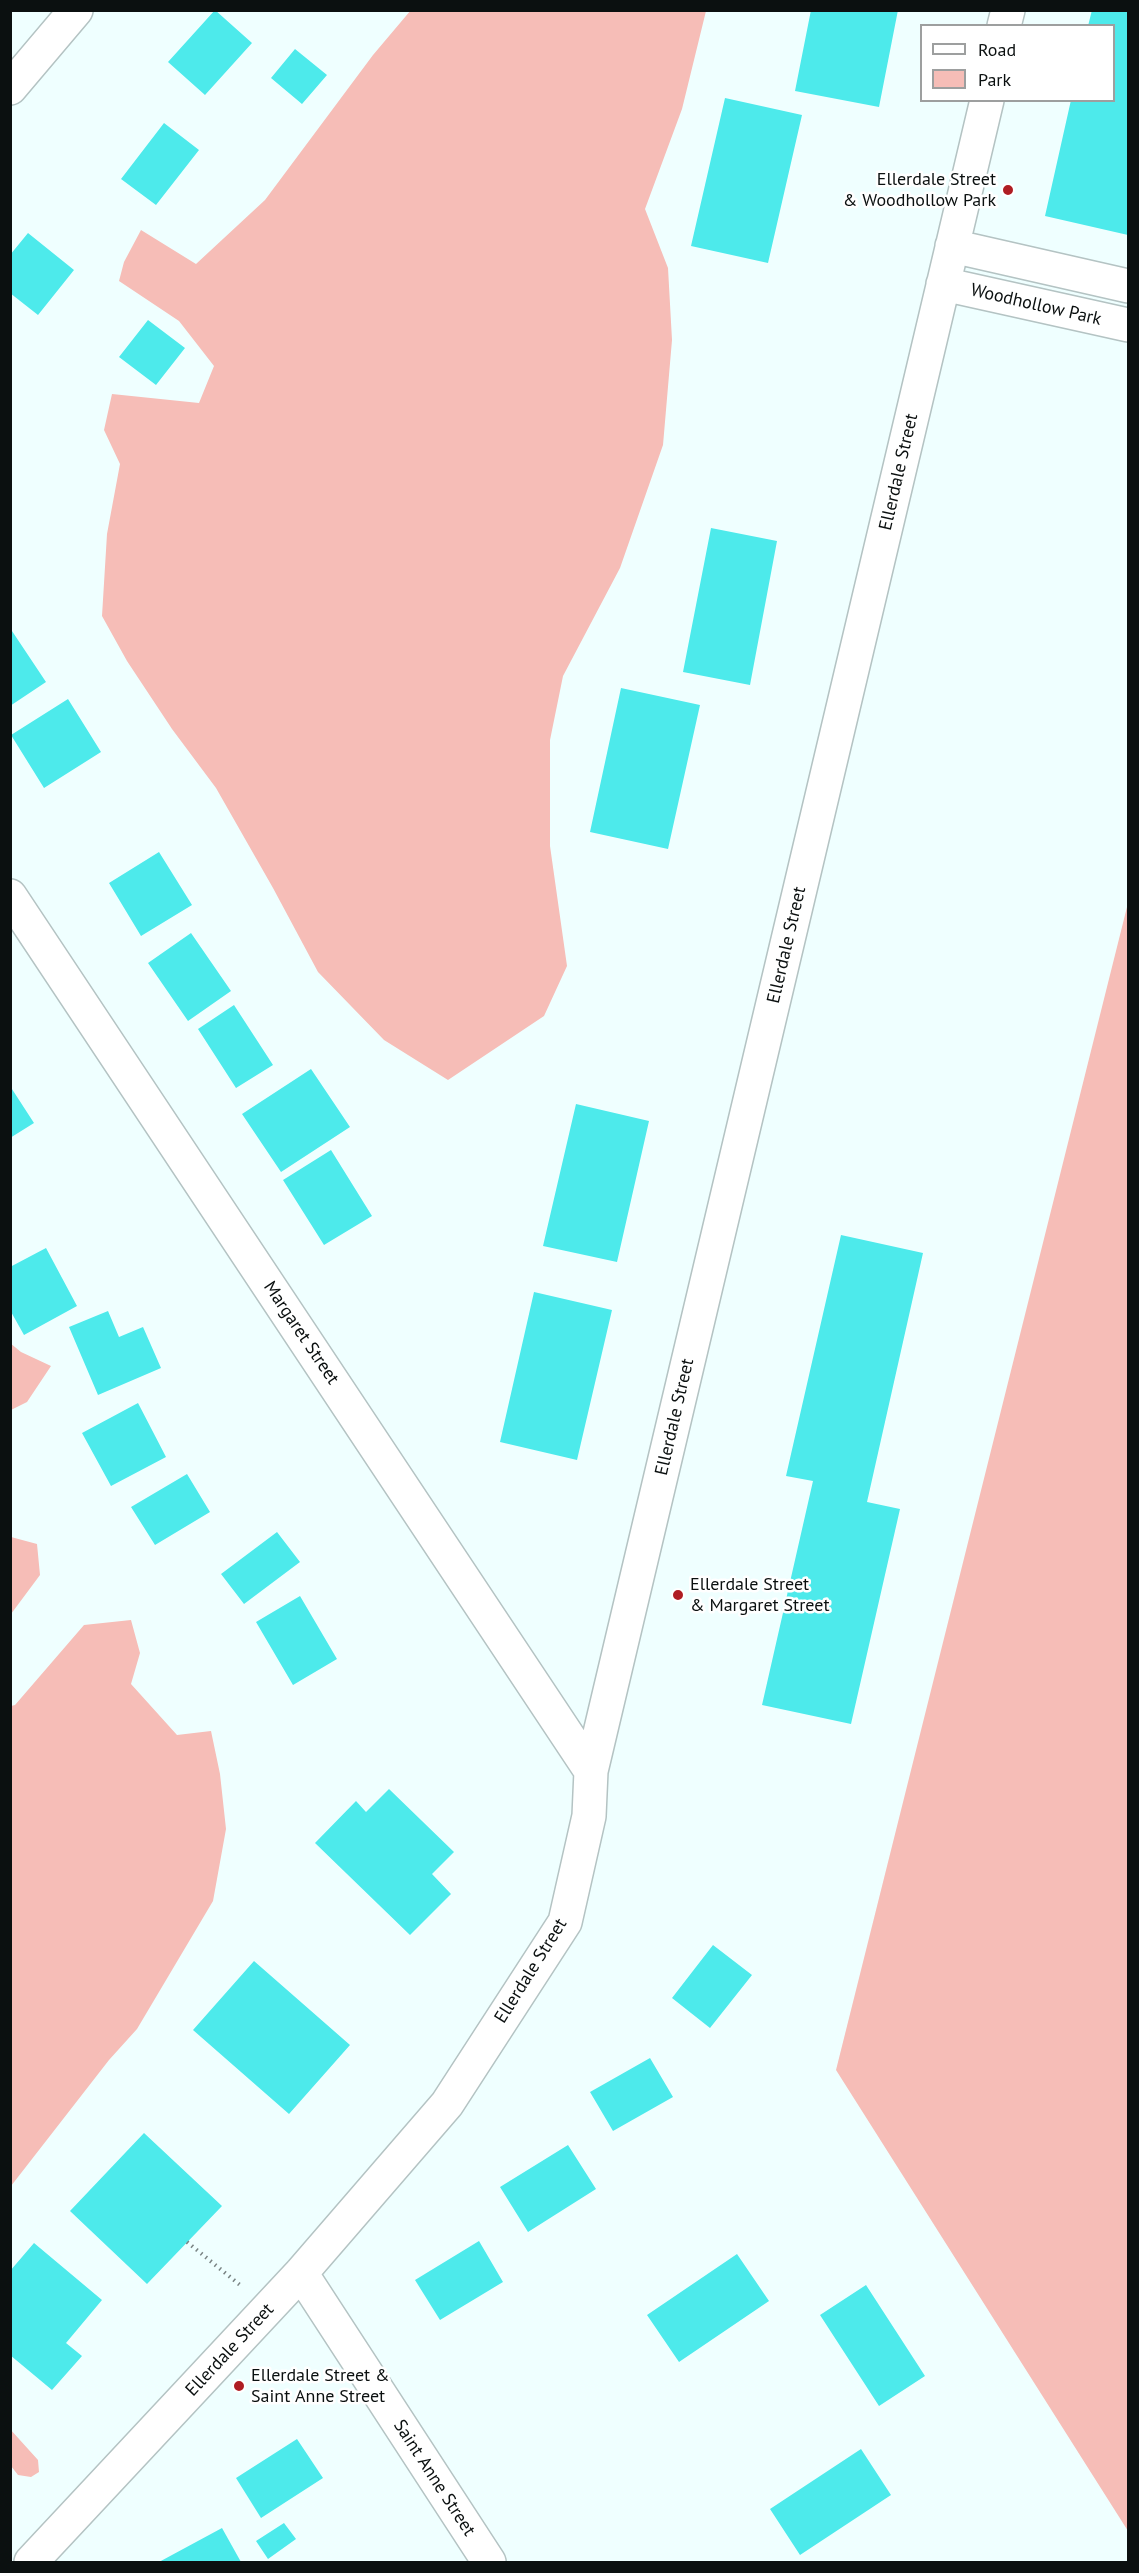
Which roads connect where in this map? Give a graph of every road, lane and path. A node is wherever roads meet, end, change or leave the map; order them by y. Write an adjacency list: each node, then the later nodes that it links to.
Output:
1 (76, 10): 2 (street)
2 (10, 88)
3 (987, 102): 4 (street, Ellerdale Street)
4 (952, 246): 5 (street, Ellerdale Street); 6 (street)
5 (943, 284): 7 (street, Woodhollow Park); 9 (street, Ellerdale Street)
6 (1128, 286)
7 (1128, 326)
8 (10, 896): 9 (street, Margaret Street)
9 (591, 1771): 11 (street, Ellerdale Street)
10 (187, 2242): 12 (path)
11 (301, 2273): 12 (street, Ellerdale Street); 14 (street, Saint Anne Street)
12 (268, 2308): 13 (street, Ellerdale Street)
13 (31, 2562)
14 (489, 2562)

